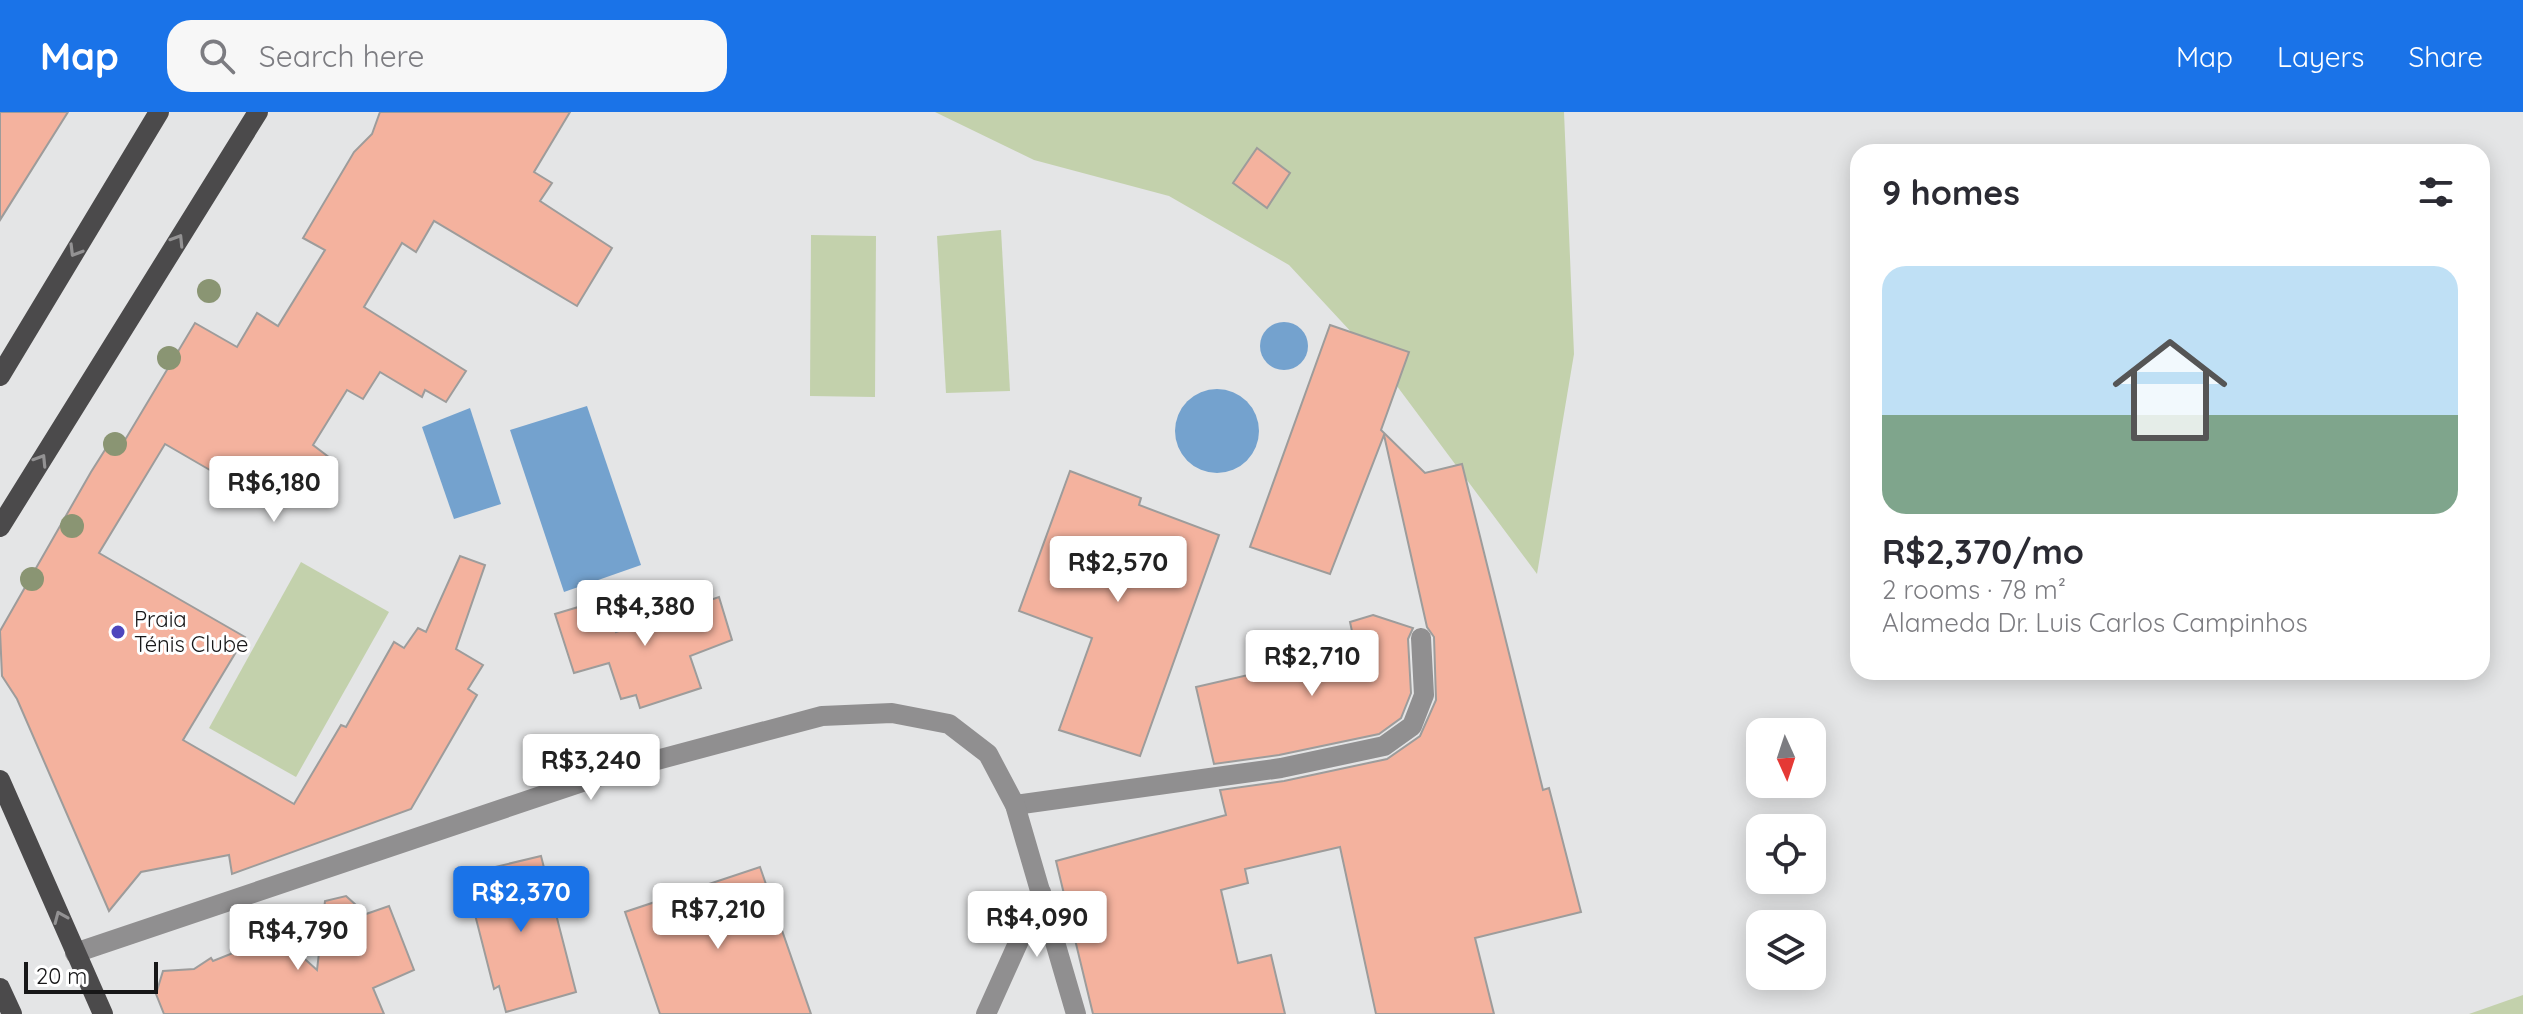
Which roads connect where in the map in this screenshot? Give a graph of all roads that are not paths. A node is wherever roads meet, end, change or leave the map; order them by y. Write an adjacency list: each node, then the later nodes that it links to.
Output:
1 (159, 112): 3 (main road, one-way to 3)
2 (258, 112): 4 (main road, one-way to 2)
3 (0, 376)
4 (0, 527)
5 (1421, 638): 7 (street)
6 (0, 780): 9 (main road, one-way to 6)
7 (1015, 805): 8 (street); 9 (street)
8 (1041, 892): 13 (street); 14 (street)
9 (75, 953): 12 (main road)
10 (0, 988): 11 (main road)
11 (12, 1014)
12 (103, 1014)
13 (986, 1014)
14 (1076, 1014)

